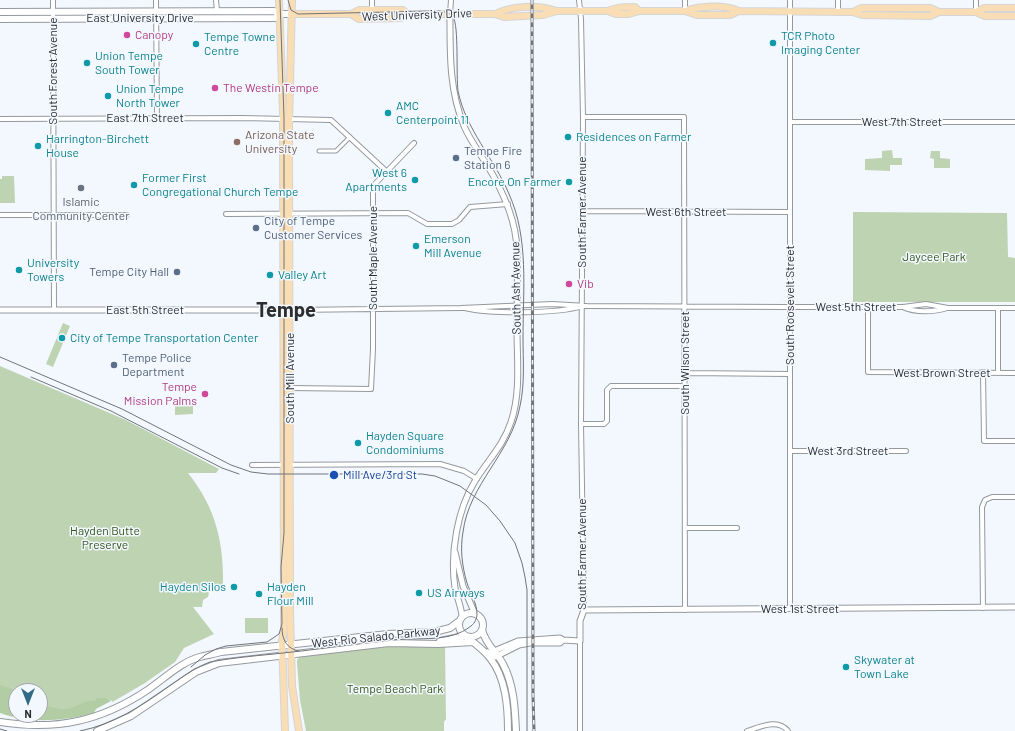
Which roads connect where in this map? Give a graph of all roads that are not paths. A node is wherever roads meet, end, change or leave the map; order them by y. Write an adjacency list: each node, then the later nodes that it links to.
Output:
1 (53, 0): 28 (street, South Forest Avenue)
2 (156, 0): 15 (street)
3 (216, 0): 16 (street)
4 (279, 0): 23 (main road, South Mill Avenue)
5 (292, 0): 24 (main road, South Mill Avenue)
6 (372, 0): 14 (street)
7 (451, 0): 27 (street, South Ash Avenue)
8 (579, 0): 17 (street, South Farmer Avenue)
9 (684, 0): 18 (street)
10 (790, 0): 19 (street, South Roosevelt Street)
11 (838, 0): 21 (street)
12 (976, 0): 22 (street)
13 (1015, 8): 22 (main road, West University Drive)
14 (372, 10): 25 (main road); 26 (main road)
15 (156, 11): 16 (main road, East University Drive); 28 (main road, East University Drive); 30 (street)
16 (216, 11): 23 (main road, East University Drive)
17 (580, 11): 18 (main road, West University Drive); 27 (main road, West University Drive); 32 (street, South Farmer Avenue)
18 (685, 11): 19 (main road, West University Drive)
19 (790, 11): 21 (main road, West University Drive); 37 (street, South Roosevelt Street)
20 (0, 12): 28 (main road, East University Drive)
21 (838, 12): 22 (main road, West University Drive)
22 (976, 12): 29 (main road, West University Drive)
23 (280, 14): 24 (main road, East University Drive); 30 (main road, East University Drive); 34 (main road, South Mill Avenue)
24 (290, 14): 25 (main road, West University Drive); 34 (main road, South Mill Avenue)
25 (351, 14): 26 (main road, West University Drive)
26 (407, 14): 27 (main road, West University Drive)
27 (450, 14): 43 (street, South Ash Avenue)
28 (53, 15): 30 (main road, East University Drive); 31 (main road, East University Drive); 36 (street, South Forest Avenue)
29 (1015, 16)
30 (156, 18): 33 (street)
31 (0, 19)
32 (583, 117): 44 (street, South Farmer Avenue); 45 (street, South Wilson Street)
33 (158, 118): 34 (street, East 7th Street); 36 (street, East 7th Street)
34 (286, 118): 39 (street); 47 (main road, South Mill Avenue); 48 (main road, South Mill Avenue)
35 (0, 119): 36 (street, East 7th Street)
36 (53, 119): 52 (street, South Forest Avenue)
37 (790, 122): 38 (street, West 7th Street); 46 (street, South Roosevelt Street)
38 (1015, 122)
39 (350, 137): 41 (street); 42 (street)
40 (414, 143): 42 (street, South Maple Avenue)
41 (319, 151)
42 (386, 171): 49 (street, South Maple Avenue)
43 (508, 204): 49 (street); 54 (street, South Ash Avenue)
44 (583, 211): 45 (street, West 6th Street); 55 (street, South Farmer Avenue)
45 (685, 212): 46 (street, West 6th Street); 56 (street, South Wilson Street)
46 (790, 212): 57 (street, South Roosevelt Street)
47 (282, 213): 48 (street); 50 (street); 65 (main road, South Mill Avenue)
48 (290, 213): 49 (street); 66 (main road, South Mill Avenue)
49 (372, 213): 59 (street, South Maple Avenue)
50 (226, 214)
51 (0, 215): 52 (street)
52 (53, 215): 53 (street); 64 (street, South Forest Avenue)
53 (127, 215)
54 (517, 305): 55 (street, West 5th Street); 60 (street, West 5th Street); 67 (street, South Ash Avenue)
55 (582, 306): 56 (street, West 5th Street); 67 (street, West 5th Street); 76 (street, South Farmer Avenue)
56 (685, 307): 57 (street, West 5th Street); 70 (street, South Wilson Street)
57 (790, 307): 58 (street, West 5th Street); 73 (street, South Roosevelt Street)
58 (868, 307): 61 (street, West 5th Street); 69 (street, West Brown Street)
59 (373, 308): 60 (street, West 5th Street); 66 (street, West 5th Street); 75 (street, South Maple Avenue)
60 (461, 308): 67 (street, West 5th Street)
61 (998, 308): 62 (street, West 5th Street); 71 (street)
62 (1015, 308)
63 (0, 310): 64 (street, East 5th Street)
64 (54, 310): 65 (street, East 5th Street)
65 (282, 310): 66 (street, East 5th Street); 68 (main road, South Mill Avenue)
66 (290, 310): 75 (main road, South Mill Avenue)
67 (517, 311): 83 (street, South Ash Avenue)
68 (282, 372): 75 (main road); 81 (main road, South Mill Avenue)
69 (983, 372): 71 (street, West Brown Street); 77 (street)
70 (685, 373): 73 (street); 74 (street, South Wilson Street)
71 (998, 373): 72 (street, West Brown Street)
72 (1015, 373)
73 (790, 374): 78 (street, South Roosevelt Street)
74 (685, 386): 76 (street); 85 (street, South Wilson Street)
75 (290, 388): 82 (main road, South Mill Avenue)
76 (581, 424): 90 (street, South Farmer Avenue)
77 (1015, 441)
78 (790, 451): 79 (street, West 3rd Street); 92 (street, South Roosevelt Street)
79 (906, 451)
80 (252, 465): 81 (street)
81 (282, 465): 82 (street); 102 (main road, South Mill Avenue)
82 (289, 465): 83 (street); 101 (main road, South Mill Avenue)
83 (477, 479): 87 (street, South Ash Avenue)
84 (1015, 497): 88 (street)
85 (685, 528): 86 (street); 91 (street, South Wilson Street)
86 (737, 528)
87 (456, 552): 93 (street, South Ash Avenue); 94 (street, South Ash Avenue)
88 (982, 608): 89 (street, West 1st Street); 92 (street, West 1st Street)
89 (1015, 608)
90 (584, 610): 91 (street, West 1st Street); 98 (street, South Farmer Avenue)
91 (685, 610): 92 (street, West 1st Street)
92 (790, 610)
93 (475, 614): 94 (main road); 95 (main road)
94 (460, 619): 96 (main road, West Rio Salado Parkway); 97 (main road)
95 (482, 630): 97 (main road); 106 (main road)
96 (378, 635): 101 (main road, West Rio Salado Parkway); 103 (main road)
97 (466, 636): 99 (main road); 100 (main road, West Rio Salado Parkway)
98 (580, 641): 106 (street); 114 (street, South Farmer Avenue)
99 (472, 642): 100 (main road, West Rio Salado Parkway); 104 (main road)
100 (429, 643): 103 (main road, West Rio Salado Parkway)
101 (291, 645): 102 (main road, West Rio Salado Parkway); 105 (main road, South Mill Avenue)
102 (282, 646): 107 (main road, South Mill Avenue); 108 (main road, West Rio Salado Parkway)
103 (348, 648): 105 (main road, West Rio Salado Parkway)
104 (482, 649): 106 (street); 112 (main road)
105 (291, 654): 107 (main road, West Rio Salado Parkway); 111 (main road, South Mill Avenue)
106 (496, 654): 113 (main road)
107 (282, 655): 109 (main road, West Rio Salado Parkway); 110 (main road, South Mill Avenue)
108 (0, 722)
109 (97, 731)
110 (285, 731)
111 (299, 731)
112 (508, 731)
113 (516, 731)
114 (580, 731)
115 (747, 731): 116 (street)
116 (788, 731)

